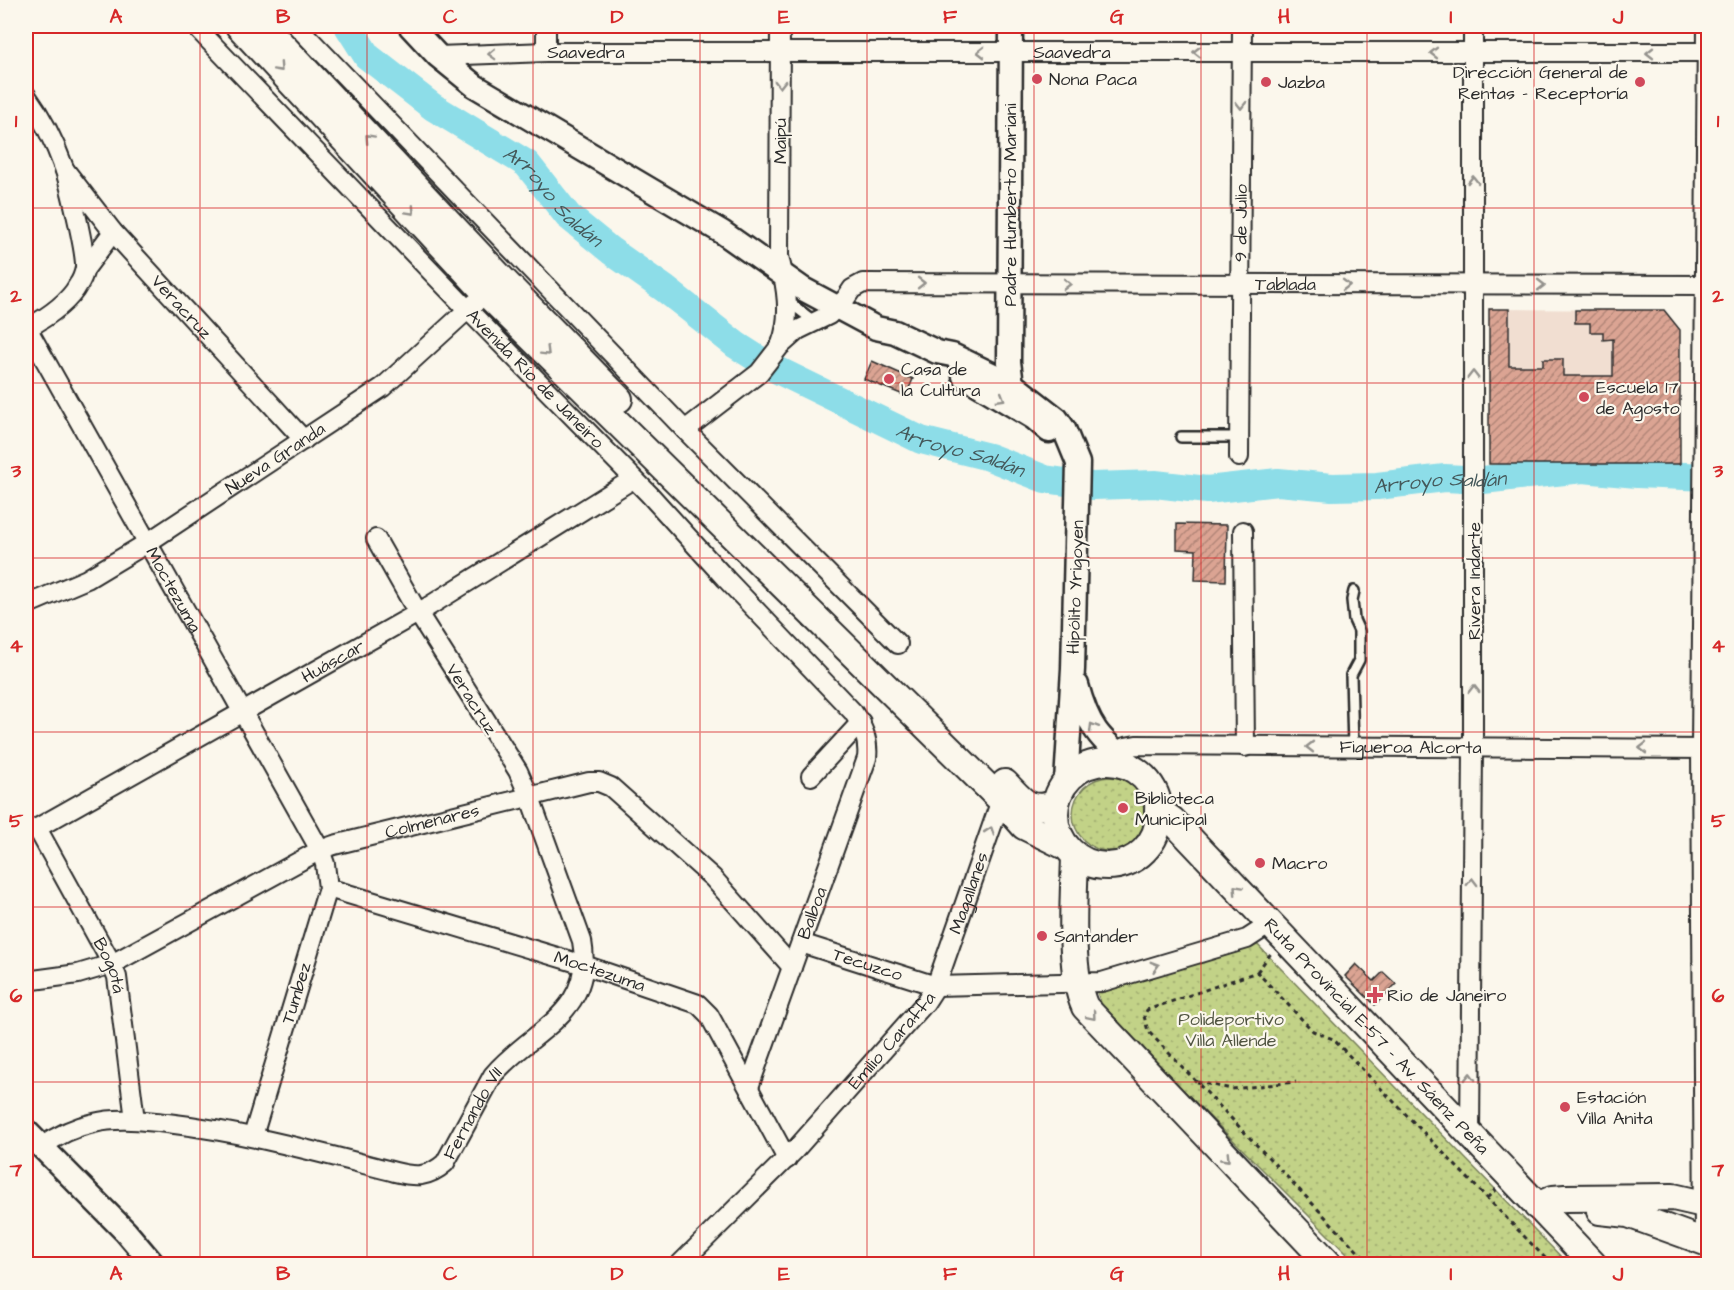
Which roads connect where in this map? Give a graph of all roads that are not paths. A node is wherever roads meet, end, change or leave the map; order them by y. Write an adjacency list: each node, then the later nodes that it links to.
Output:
1 (195, 26): 33 (street, Avenida Río de Janeiro)
2 (239, 26): 30 (main road, one-way to 30)
3 (264, 26): 30 (main road, one-way to 3)
4 (297, 26): 39 (street)
5 (410, 26): 18 (street)
6 (546, 26): 13 (street)
7 (780, 26): 12 (street, Maipú)
8 (1011, 26): 14 (street, Padre Humberto Mariani)
9 (1242, 26): 16 (street, 9 de Julio)
10 (1473, 26): 17 (street, Rivera Indarte)
11 (1707, 26): 15 (street)
12 (780, 51): 13 (street, Saavedra); 14 (street, Saavedra, one-way to 12); 23 (street, Maipú, one-way to 23)
13 (546, 52): 18 (street, Saavedra, one-way to 18)
14 (1011, 52): 16 (street, Saavedra, one-way to 14); 26 (street, Padre Humberto Mariani)
15 (1708, 52): 17 (street, Saavedra, one-way to 17); 29 (street)
16 (1242, 53): 17 (street, Saavedra, one-way to 16); 28 (street, 9 de Julio, one-way to 28)
17 (1473, 54): 27 (street, Rivera Indarte, one-way to 17)
18 (438, 56): 22 (street)
19 (26, 95): 20 (street)
20 (65, 170): 21 (street, Veracruz); 24 (street)
21 (113, 232): 24 (street); 42 (street, Veracruz)
22 (722, 232): 23 (street); 31 (street)
23 (779, 256): 25 (street); 31 (street, Maipú)
24 (85, 269): 35 (street)
25 (809, 276): 31 (street); 32 (street)
26 (1009, 283): 28 (street, Tablada, one-way to 28); 32 (street, Tablada, one-way to 26); 38 (street, Padre Humberto Mariani)
27 (1473, 284): 28 (street, Tablada, one-way to 27); 29 (street, Tablada, one-way to 29); 58 (street, Rivera Indarte, one-way to 27)
28 (1240, 285): 41 (street, 9 de Julio)
29 (1707, 285): 59 (street)
30 (495, 287): 33 (street, Nueva Granda); 62 (main road); 64 (main road, one-way to 64)
31 (786, 287): 32 (street); 34 (lane); 36 (street, Maipú)
32 (842, 303): 34 (street); 37 (street)
33 (467, 309): 42 (street, Nueva Granda); 45 (street, Avenida Río de Janeiro)
34 (816, 322): 36 (street)
35 (26, 329): 48 (street, Moctezuma)
36 (780, 346): 39 (street)
37 (937, 352): 38 (street); 43 (street, one-way to 43)
38 (1012, 384): 43 (street)
39 (685, 430): 52 (street)
40 (1180, 437): 41 (lane)
41 (1239, 437): 44 (street, 9 de Julio)
42 (304, 440): 48 (street, Nueva Granda)
43 (1076, 457): 53 (street, Hipólito Yrigoyen)
44 (1239, 458)
45 (633, 479): 51 (street, Huáscar); 55 (street, Avenida Río de Janeiro)
46 (1243, 531): 56 (street)
47 (376, 539): 51 (street, Veracruz)
48 (147, 543): 50 (street, Nueva Granda); 54 (street, Moctezuma)
49 (1354, 591): 57 (lane)
50 (26, 605)
51 (418, 613): 54 (street, Huáscar); 63 (street, Veracruz)
52 (898, 644)
53 (1073, 669): 60 (street, Hipólito Yrigoyen, one-way to 53); 62 (street, Hipólito Yrigoyen)
54 (243, 711): 66 (street, Huáscar); 67 (street, Moctezuma)
55 (864, 730): 61 (street); 71 (street, Balboa)
56 (1245, 747): 57 (street, Figueroa Alcorta, one-way to 56); 60 (street, Figueroa Alcorta)
57 (1353, 747): 58 (street, Figueroa Alcorta)
58 (1473, 747): 59 (street, Figueroa Alcorta, one-way to 58); 82 (street, Rivera Indarte, one-way to 58)
59 (1705, 749): 75 (street)
60 (1114, 761): 62 (main road); 65 (main road)
61 (811, 776)
62 (1061, 793): 68 (main road)
63 (530, 798): 67 (street, Colmenares); 73 (street, Fernando VII); 74 (street, Colmenares)
64 (1001, 800): 68 (main road); 78 (street, Magallanes, one-way to 64)
65 (1158, 810): 68 (main road); 70 (main road, Ruta Provincial E-57 - Av. Sáenz Peña, one-way to 65)
66 (31, 829): 72 (street, Bogotá)
67 (320, 850): 69 (street, Tumbez); 72 (street, Colmenares)
68 (1070, 851): 77 (main road)
69 (328, 888): 73 (street, Moctezuma); 81 (street, Tumbez)
70 (1270, 924): 77 (street, Emilio Caraffa, one-way to 70); 82 (main road, Ruta Provincial E-57 - Av. Sáenz Peña)
71 (801, 943): 74 (street, Balboa); 78 (street, Tecuzco)
72 (112, 963): 76 (street, Colmenares); 80 (street, Bogotá)
73 (584, 965): 79 (street, Moctezuma); 81 (street, Fernando VII)
74 (792, 967): 79 (street, Balboa)
75 (1706, 973): 86 (street)
76 (26, 981)
77 (1077, 982): 78 (street, Emilio Caraffa); 93 (main road, one-way to 93)
78 (936, 986): 84 (street, Emilio Caraffa)
79 (749, 1087): 84 (street, Moctezuma)
80 (135, 1120): 81 (street, Fernando VII); 83 (street, Fernando VII)
81 (254, 1136)
82 (1470, 1136): 87 (main road, Ruta Provincial E-57 - Av. Sáenz Peña)
83 (33, 1139): 91 (street)
84 (786, 1158): 92 (street, Emilio Caraffa)
85 (1657, 1197): 86 (main road); 87 (main road); 88 (main road)
86 (1707, 1202): 90 (street)
87 (1537, 1206): 89 (main road, Ruta Provincial E-57 - Av. Sáenz Peña)
88 (1656, 1225): 89 (main road); 90 (main road)
89 (1558, 1227): 94 (main road, Ruta Provincial E-57 - Av. Sáenz Peña)
90 (1706, 1242)
91 (153, 1264)
92 (681, 1264)
93 (1329, 1264)
94 (1593, 1264)

